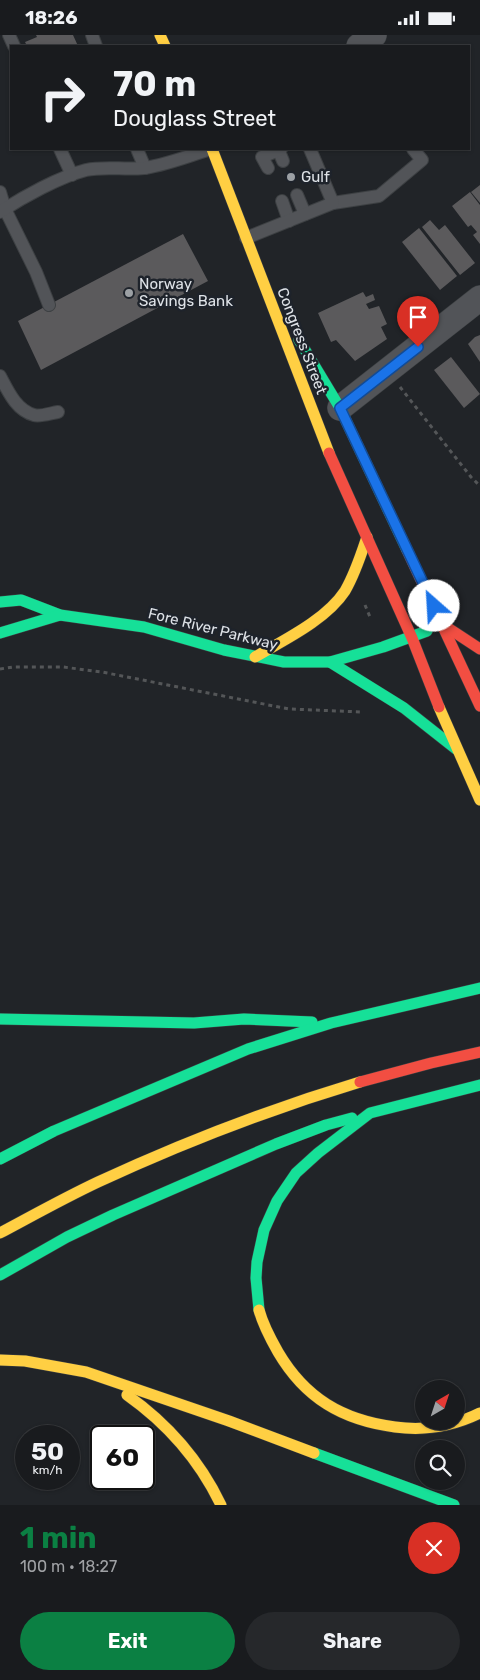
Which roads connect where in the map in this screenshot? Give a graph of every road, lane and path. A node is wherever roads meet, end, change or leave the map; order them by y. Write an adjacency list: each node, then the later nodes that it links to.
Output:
1 (374, 35): 2 (street)
2 (360, 45)
3 (60, 150): 12 (lane)
4 (137, 150): 10 (lane)
5 (208, 150): 10 (lane)
6 (211, 150): 20 (main road, Congress Street)
7 (310, 150): 16 (lane)
8 (414, 150): 16 (lane)
9 (280, 152): 11 (lane)
10 (145, 168): 12 (lane)
11 (268, 168)
12 (72, 175): 17 (lane)
13 (0, 192): 17 (lane)
14 (297, 195): 18 (lane)
15 (282, 201): 19 (lane)
16 (333, 203): 18 (lane)
17 (2, 211): 23 (lane)
18 (305, 214): 19 (lane)
19 (289, 221): 20 (lane)
20 (246, 238): 21 (main road, Congress Street)
21 (262, 279): 28 (main road, Congress Street); 31 (main road, Congress Street)
22 (480, 298): 24 (street)
23 (49, 305)
24 (387, 371): 28 (street); 30 (path)
25 (0, 376): 26 (lane)
26 (12, 399): 27 (lane); 29 (lane)
27 (0, 405)
28 (340, 408): 34 (main road, Congress Street)
29 (58, 412)
30 (480, 486)
31 (367, 537): 36 (main road, Congress Street); 38 (main road)
32 (0, 602): 33 (main road, Fore River Parkway)
33 (60, 615): 35 (main road, Fore River Parkway); 38 (main road, Fore River Parkway)
34 (442, 624): 36 (main road, Fore River Parkway); 37 (main road); 41 (main road, Congress Street)
35 (0, 633)
36 (412, 638): 39 (main road, Fore River Parkway); 43 (main road, Congress Street)
37 (480, 649)
38 (255, 657): 39 (main road, Fore River Parkway)
39 (330, 662): 43 (main road)
40 (0, 669): 42 (path)
41 (480, 706)
42 (370, 715)
43 (458, 751): 44 (main road, Congress Street)
44 (480, 800)
45 (480, 987): 47 (main road)
46 (0, 1019): 47 (main road)
47 (330, 1023): 51 (main road)
48 (480, 1052): 52 (main road)
49 (480, 1085): 50 (main road)
50 (371, 1113): 53 (main road); 56 (main road)
51 (0, 1159)
52 (0, 1233)
53 (0, 1275)
54 (0, 1360): 55 (main road)
55 (86, 1372): 57 (main road); 58 (main road)
56 (480, 1413)
57 (221, 1505)
58 (454, 1505)

